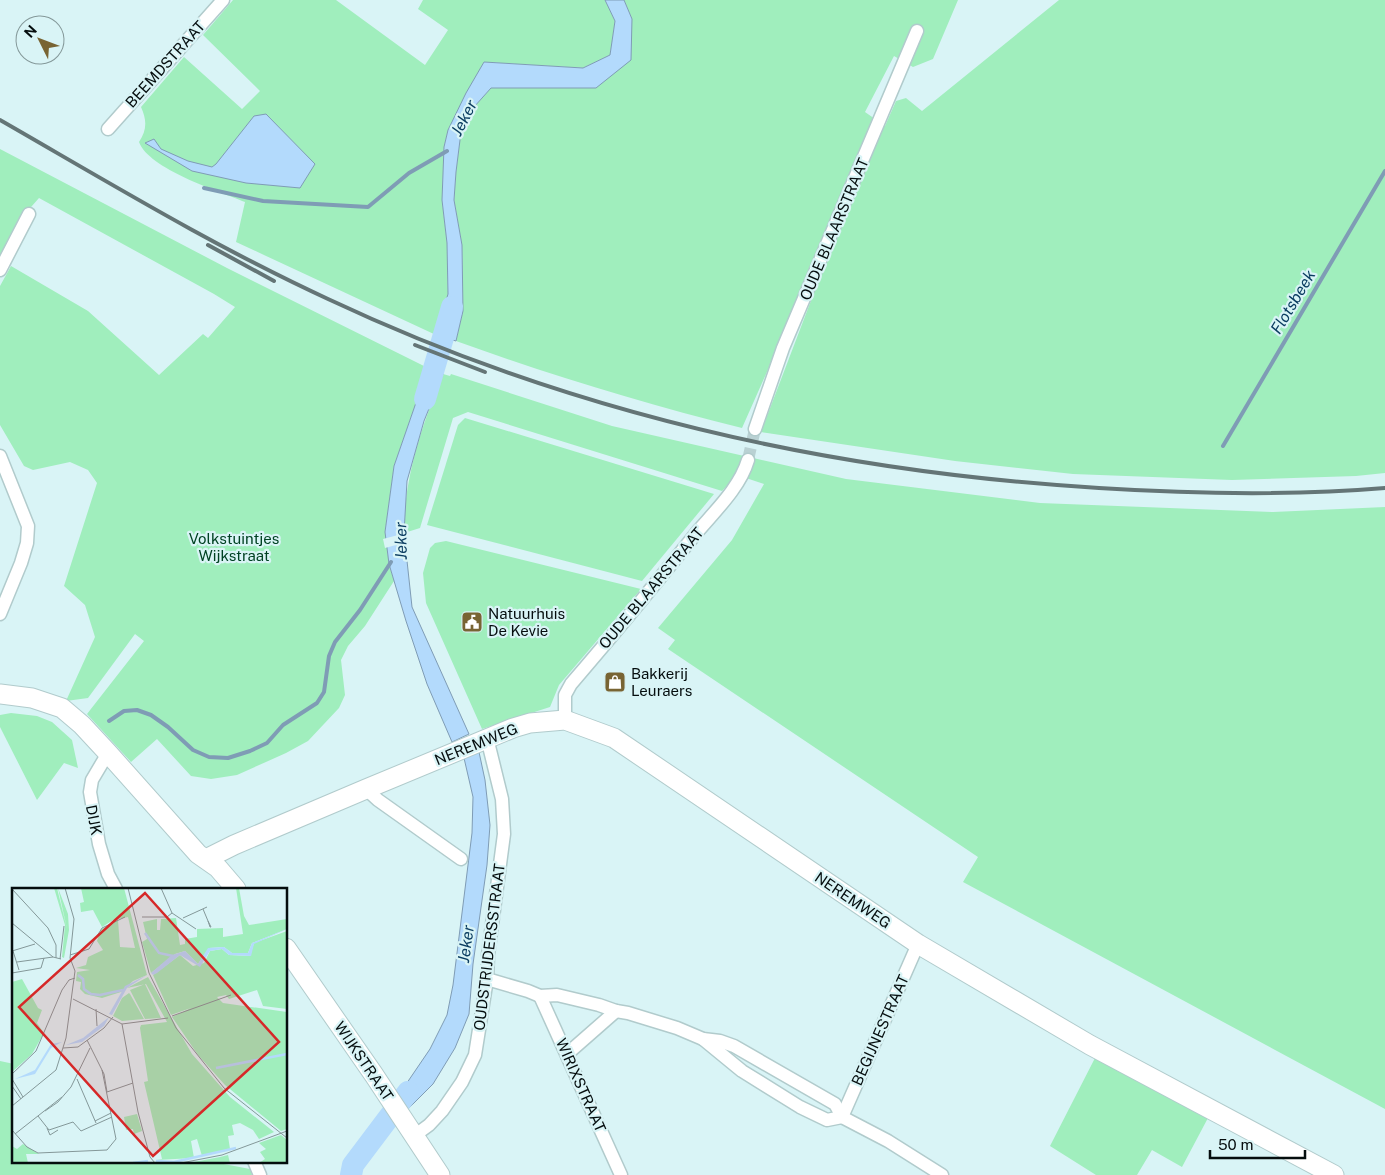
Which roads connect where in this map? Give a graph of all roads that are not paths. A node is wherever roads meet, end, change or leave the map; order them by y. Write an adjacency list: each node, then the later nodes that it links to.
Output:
1 (223, 0): 3 (street, BEEMDSTRAAT)
2 (917, 31): 6 (street, OUDE BLAARSTRAAT)
3 (108, 129)
4 (29, 214): 5 (street)
5 (0, 270)
6 (755, 429)
7 (0, 456): 9 (street)
8 (748, 460): 11 (street, OUDE BLAARSTRAAT)
9 (0, 614)
10 (0, 694): 13 (street)
11 (565, 720): 12 (street, NEREMWEG); 19 (street, NEREMWEG)
12 (481, 740): 14 (street, NEREMWEG); 21 (street, OUDSTRIJDERSSTRAAT)
13 (108, 753): 16 (street); 17 (street, DIJK)
14 (366, 789): 15 (street); 16 (street, NEREMWEG)
15 (461, 859)
16 (206, 860): 18 (street)
17 (115, 888)
18 (235, 888)
19 (918, 944): 26 (street, BEGIJNESTRAAT); 33 (street, NEREMWEG)
20 (288, 951): 27 (street, WIJKSTRAAT)
21 (486, 979): 22 (street); 27 (street, OUDSTRIJDERSSTRAAT)
22 (540, 996): 23 (street); 25 (street, WIRIXSTRAAT)
23 (616, 1011): 24 (street); 25 (street)
24 (703, 1039): 26 (street); 26 (street)
25 (567, 1054): 31 (street, WIRIXSTRAAT)
26 (842, 1117): 32 (street)
27 (409, 1129): 30 (street, WIJKSTRAAT)
28 (254, 1162): 29 (street)
29 (260, 1175)
30 (440, 1175)
31 (622, 1175)
32 (942, 1175)
33 (1334, 1175)

